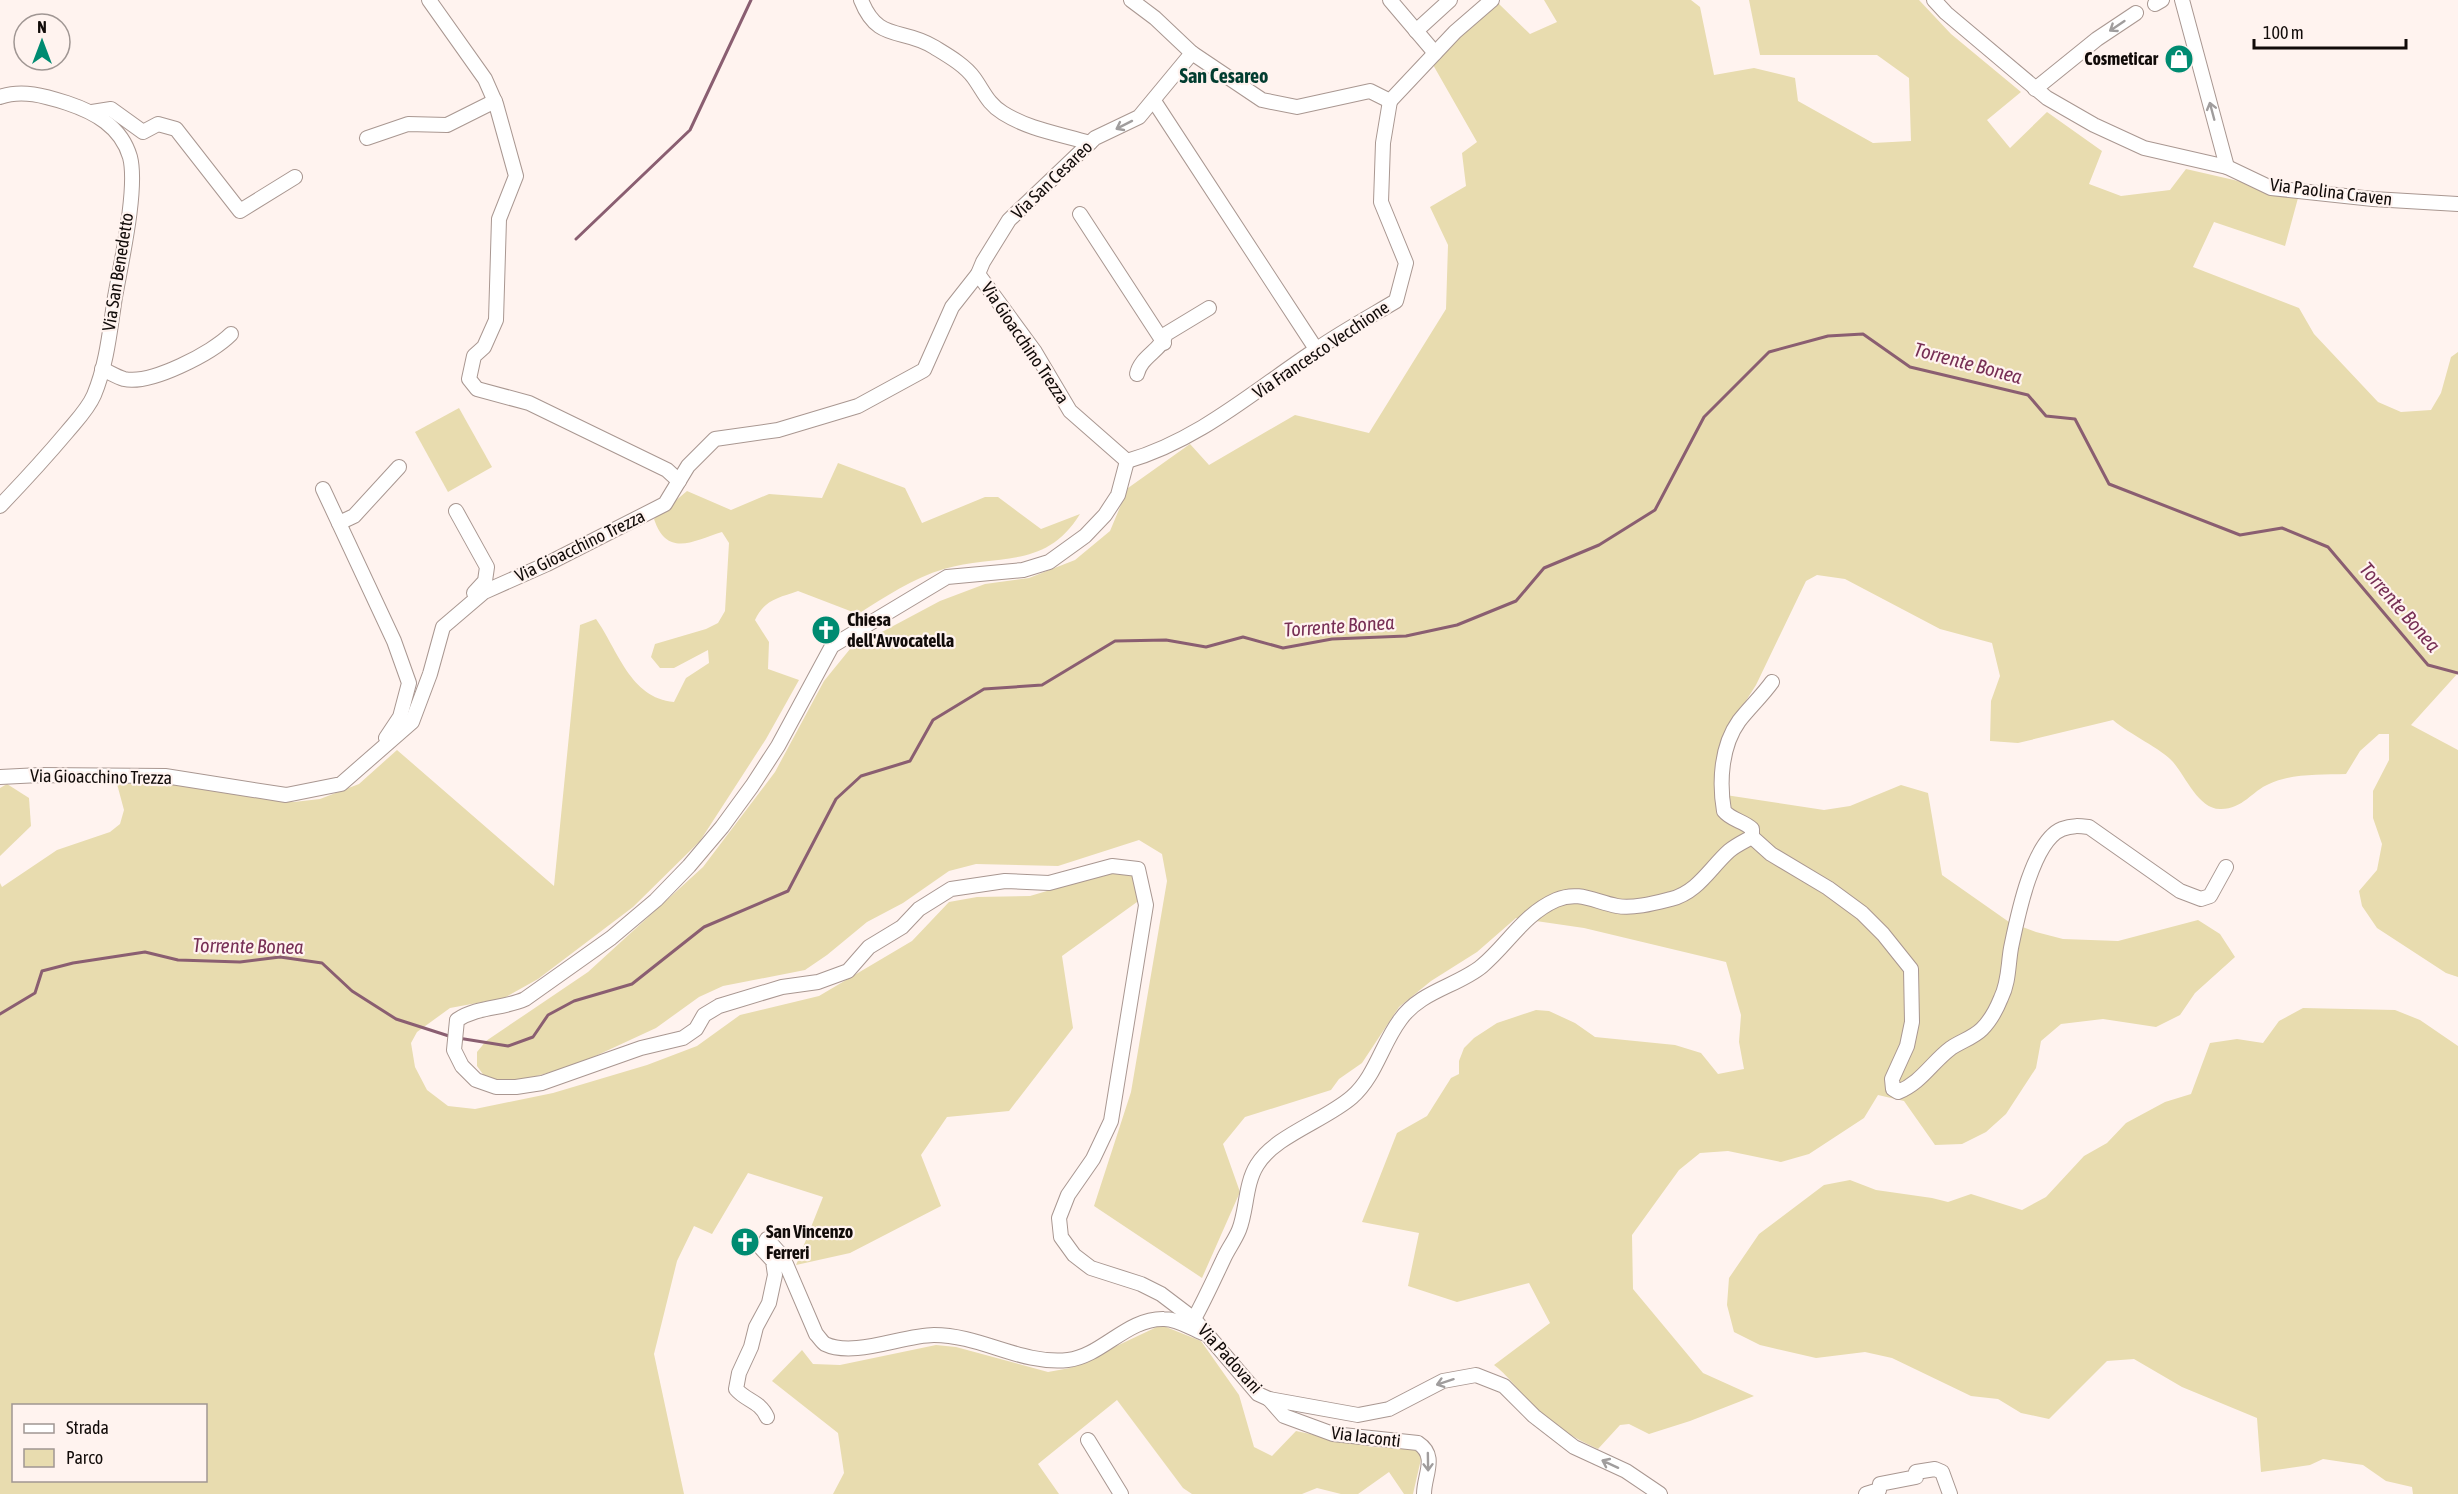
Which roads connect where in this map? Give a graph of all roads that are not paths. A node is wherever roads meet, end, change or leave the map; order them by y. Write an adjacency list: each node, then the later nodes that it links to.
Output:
1 (429, 0): 15 (street)
2 (861, 0): 20 (street)
3 (1131, 0): 11 (street)
4 (1390, 0): 10 (street)
5 (1450, 0): 10 (street)
6 (1492, 0): 12 (street)
7 (1934, 0): 13 (street, Via Paolina Craven)
8 (2182, 0): 21 (street, one-way to 8)
9 (2136, 13): 13 (street, one-way to 13)
10 (1416, 31): 12 (street)
11 (1192, 53): 16 (street, Via San Cesareo); 17 (street)
12 (1435, 53): 17 (street)
13 (2036, 89): 21 (street, Via Paolina Craven)
14 (0, 97): 18 (street, Via San Benedetto)
15 (495, 101): 19 (street); 34 (street)
16 (1154, 101): 20 (street, Via San Cesareo, one-way to 20); 29 (street)
17 (1390, 102): 29 (street, Via Francesco Vecchione)
18 (92, 112): 22 (street); 30 (street, Via San Benedetto)
19 (367, 138)
20 (1090, 144): 25 (street, Via San Cesareo)
21 (2227, 167): 23 (street, Via Paolina Craven)
22 (295, 177)
23 (2458, 204)
24 (1080, 214): 28 (street)
25 (978, 274): 32 (street, Via Gioacchino Trezza); 34 (street, Via Gioacchino Trezza)
26 (1209, 308): 28 (street)
27 (231, 334): 30 (street)
28 (1164, 343): 31 (street)
29 (1316, 349): 32 (street, Via Francesco Vecchione)
30 (102, 369): 36 (street, Via San Benedetto)
31 (1137, 374)
32 (1127, 461): 45 (street, Via Padovani)
33 (399, 467): 38 (street)
34 (679, 481): 39 (street, Via Gioacchino Trezza)
35 (323, 489): 38 (street, Via Gioacchino Trezza)
36 (0, 506)
37 (456, 511): 39 (street, Via Gioacchino Trezza)
38 (339, 523): 41 (street, Via Gioacchino Trezza)
39 (459, 613): 41 (street, Via Gioacchino Trezza)
40 (1772, 682): 43 (street)
41 (371, 760): 42 (street, Via Gioacchino Trezza)
42 (0, 777)
43 (1752, 837): 44 (street); 45 (street)
44 (2226, 867)
45 (1194, 1319): 46 (street, Via Padovani)
46 (1206, 1334): 47 (street, Via Padovani); 48 (street)
47 (1269, 1399): 51 (street, Via Iaconti, one-way to 51); 52 (street, Via Padovani, one-way to 47)
48 (767, 1417)
49 (1088, 1440): 50 (street)
50 (1121, 1494)
51 (1424, 1494)
52 (1660, 1494)
53 (1866, 1494): 54 (street)
54 (1950, 1494)

